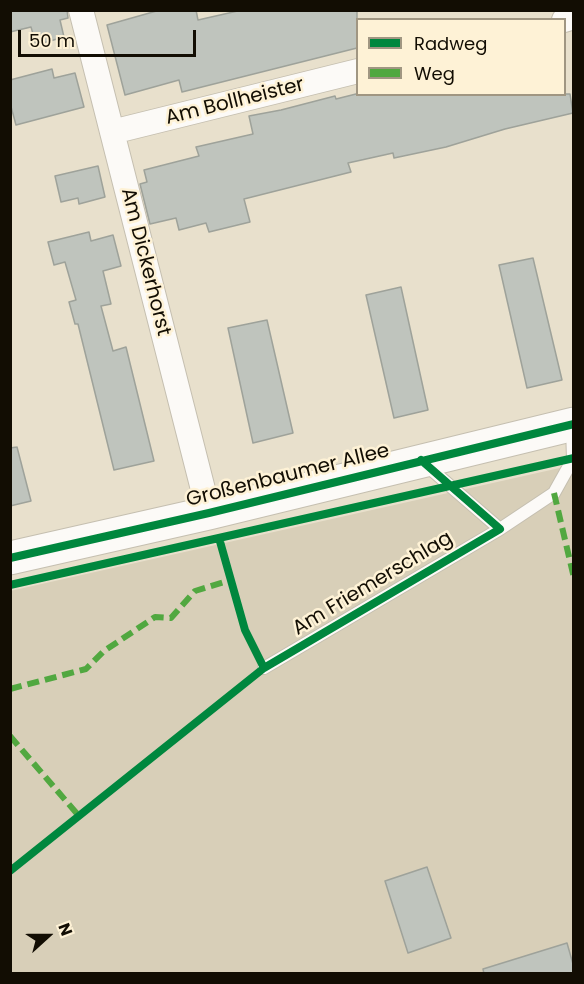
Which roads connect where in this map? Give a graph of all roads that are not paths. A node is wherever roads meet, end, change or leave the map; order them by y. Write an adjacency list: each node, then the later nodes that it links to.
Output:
1 (81, 10): 3 (street, Am Dickerhorst)
2 (356, 71): 3 (street, Am Bollheister)
3 (112, 132): 6 (street, Am Dickerhorst)
4 (573, 424): 5 (main road, Großenbaumer Allee); 7 (lane, Am Friemerschlag)
5 (421, 460): 6 (main road, Großenbaumer Allee); 7 (lane)
6 (208, 513): 8 (main road, Großenbaumer Allee)
7 (500, 529): 9 (lane, Am Friemerschlag)
8 (10, 558)
9 (264, 668)

